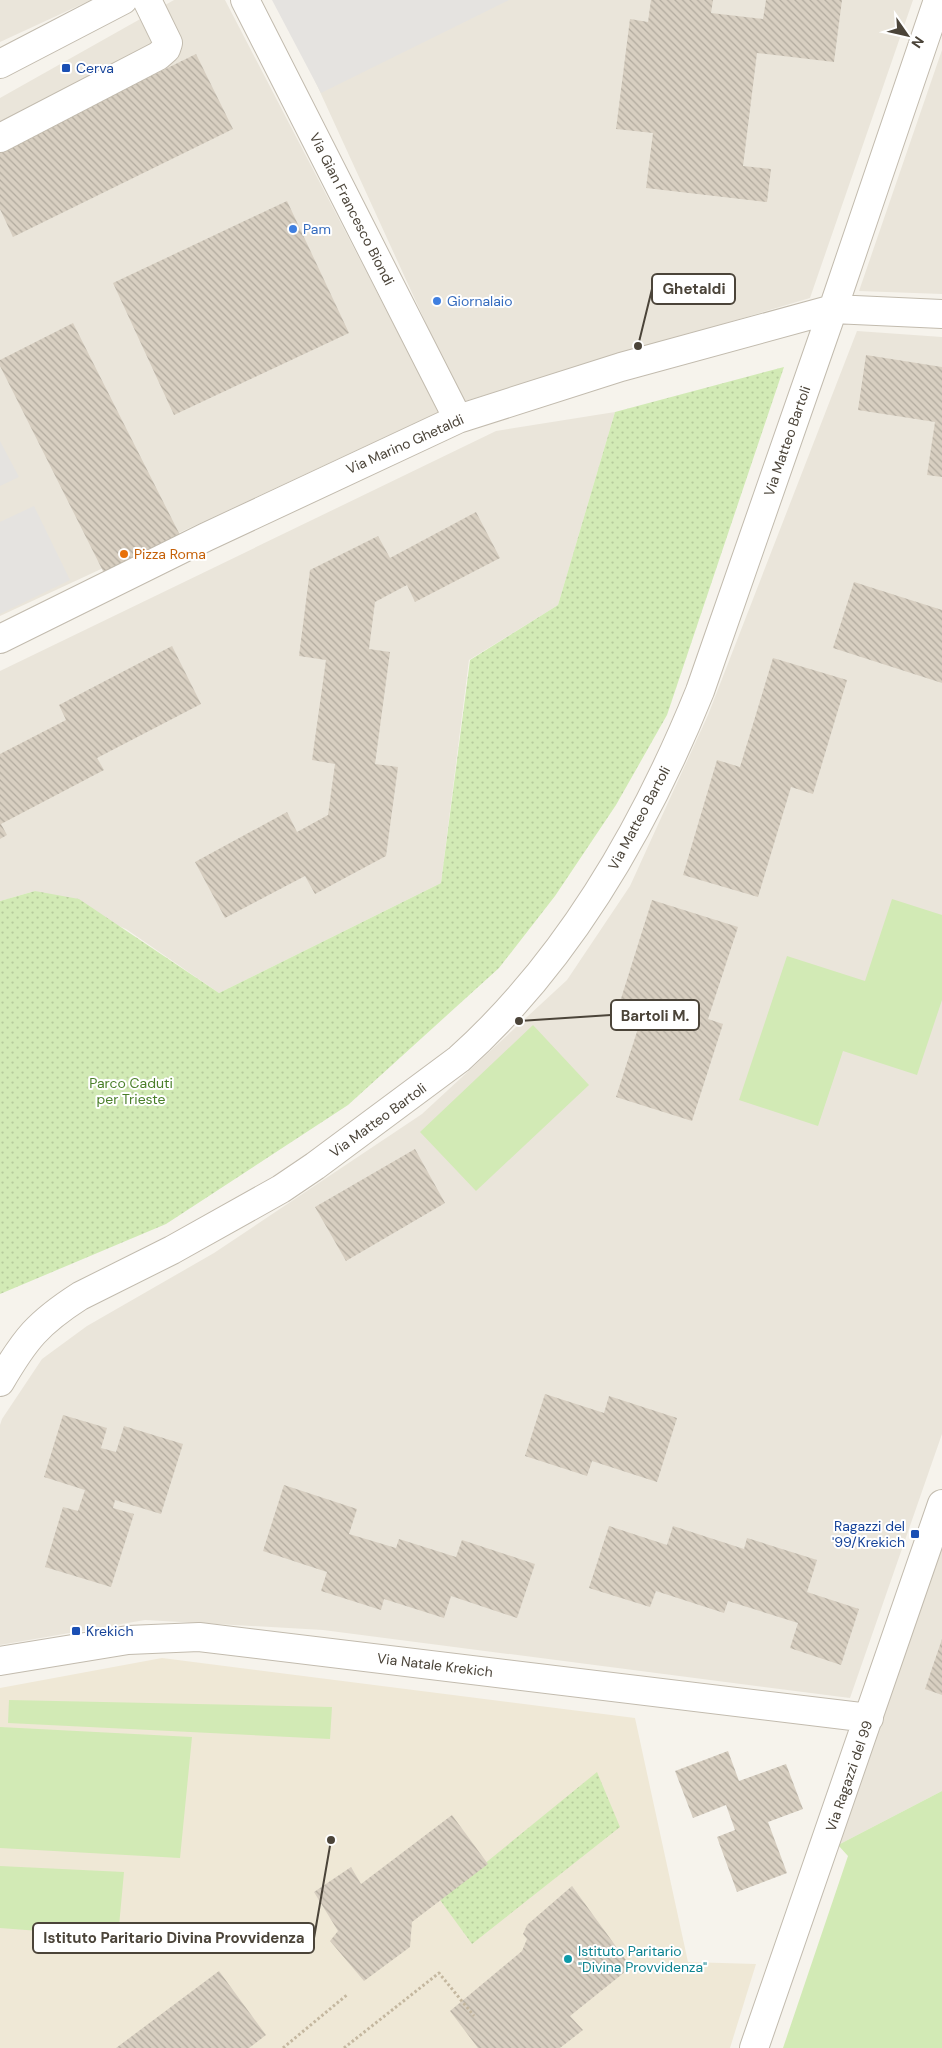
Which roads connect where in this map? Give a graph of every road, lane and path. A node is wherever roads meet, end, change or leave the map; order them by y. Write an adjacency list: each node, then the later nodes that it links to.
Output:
1 (123, 0): 5 (street)
2 (147, 0): 6 (street)
3 (245, 0): 9 (street, Via Gian Francesco Biondi)
4 (938, 0): 7 (street, Via Matteo Bartoli)
5 (0, 64)
6 (0, 138)
7 (833, 309): 8 (street, Via Marino Ghetaldi); 9 (street, Via Marino Ghetaldi); 11 (street, Via Matteo Bartoli)
8 (942, 314)
9 (458, 419): 10 (street, Via Marino Ghetaldi)
10 (0, 639)
11 (8, 1353): 12 (street, Via Matteo Bartoli)
12 (0, 1382)
13 (942, 1504): 15 (street, Via Ragazzi del 99)
14 (0, 1661): 15 (street, Via Natale Krekich)
15 (870, 1718): 20 (street, Via Ragazzi del 99)
16 (348, 1994): 18 (path)
17 (474, 2016): 19 (path)
18 (283, 2048)
19 (344, 2048)
20 (754, 2048)

